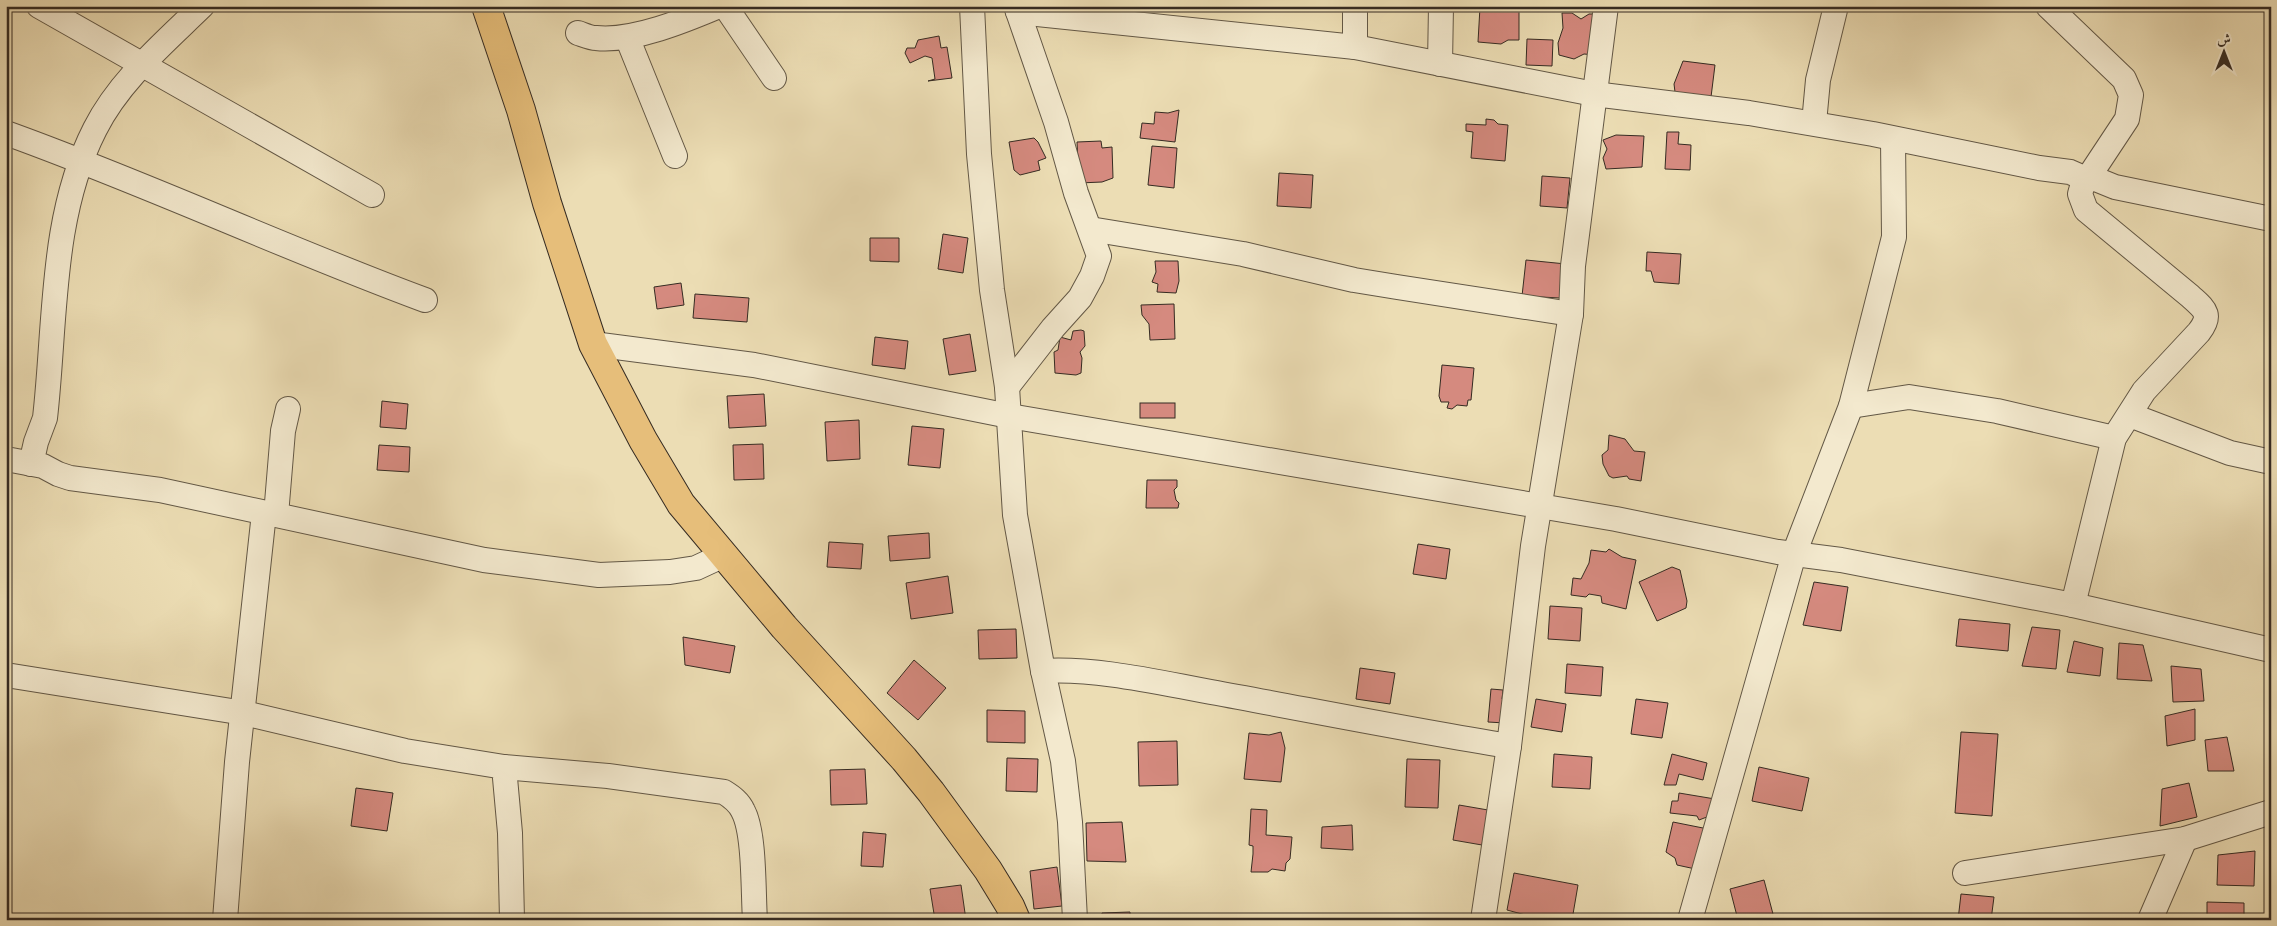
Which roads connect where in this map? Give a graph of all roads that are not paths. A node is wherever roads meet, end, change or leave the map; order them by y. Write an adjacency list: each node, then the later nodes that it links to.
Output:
1 (39, 6): 17 (street)
2 (202, 6): 17 (street)
3 (486, 6): 31 (main road)
4 (719, 6): 14 (street)
5 (725, 6): 18 (street)
6 (972, 6): 32 (street)
7 (1355, 6): 15 (street)
8 (1441, 6): 16 (street)
9 (1606, 6): 19 (street)
10 (1836, 6): 20 (street)
11 (2048, 6): 25 (street)
12 (1017, 9): 15 (street); 28 (street)
13 (578, 32): 14 (street)
14 (627, 37): 23 (street)
15 (1355, 47): 16 (street)
16 (1440, 64): 19 (street)
17 (141, 66): 24 (street); 26 (street)
18 (774, 78)
19 (1594, 94): 20 (street); 30 (street)
20 (1814, 123): 22 (street)
21 (6, 133): 24 (street)
22 (1893, 139): 25 (street); 33 (street)
23 (675, 156)
24 (81, 162): 29 (street); 40 (street)
25 (2087, 177): 27 (street); 35 (street)
26 (372, 195)
27 (2271, 219)
28 (1090, 229): 30 (street); 32 (street)
29 (425, 300)
30 (1571, 314): 41 (street)
31 (593, 344): 36 (street); 44 (main road)
32 (1007, 386): 36 (street)
33 (1851, 406): 37 (street); 43 (street)
34 (288, 409): 42 (street)
35 (2130, 415): 37 (street); 39 (street)
36 (1009, 416): 41 (street); 47 (street)
37 (2114, 438): 45 (street)
38 (6, 459): 40 (street)
39 (2271, 462)
40 (31, 464): 42 (street)
41 (1540, 507): 43 (street); 50 (street)
42 (270, 514): 44 (street); 49 (street)
43 (1794, 554): 45 (street); 61 (street)
44 (724, 555): 58 (main road)
45 (2073, 605): 46 (street)
46 (2271, 650)
47 (1043, 671): 50 (street); 59 (street)
48 (6, 675): 49 (street)
49 (244, 713): 51 (street); 55 (street)
50 (1509, 746): 60 (street)
51 (504, 767): 56 (street); 57 (street)
52 (2271, 812): 53 (street)
53 (2185, 840): 54 (street); 62 (street)
54 (1964, 873)
55 (225, 920)
56 (512, 920)
57 (755, 920)
58 (1016, 920)
59 (1074, 920)
60 (1483, 920)
61 (1690, 920)
62 (2150, 920)

